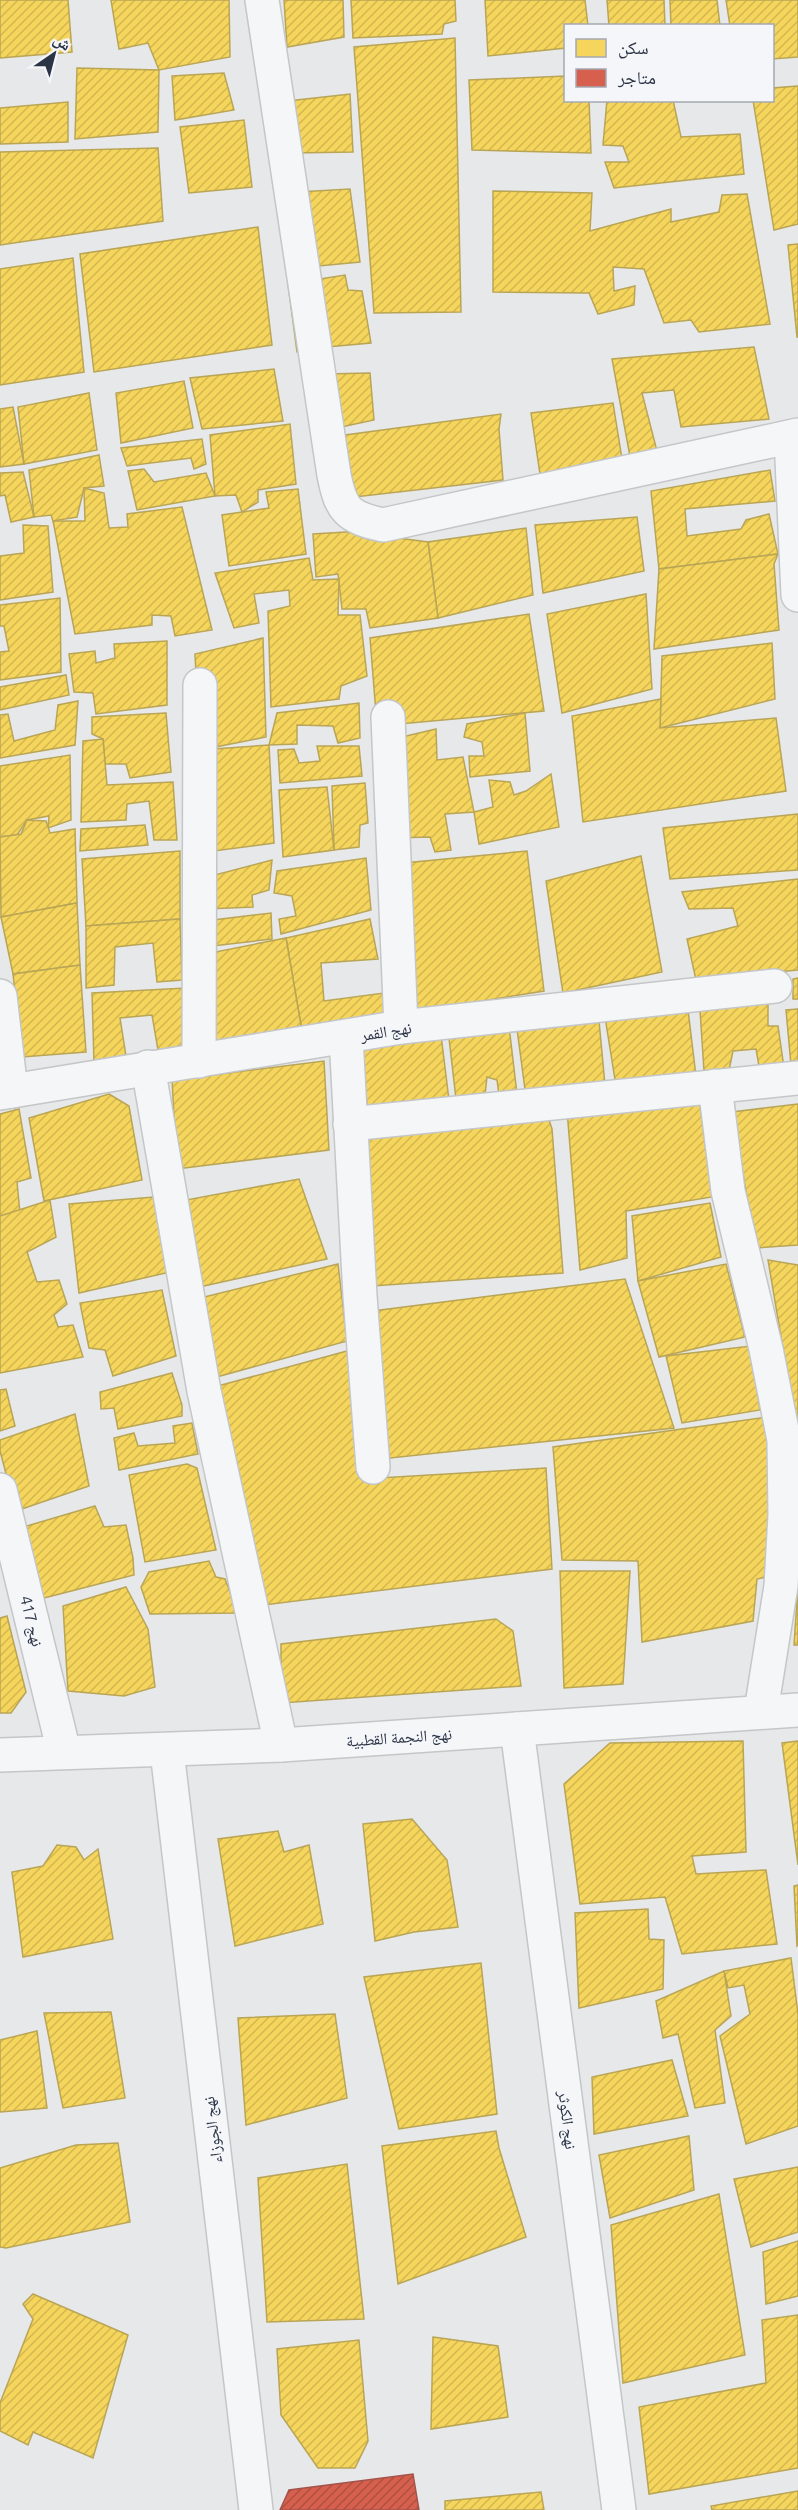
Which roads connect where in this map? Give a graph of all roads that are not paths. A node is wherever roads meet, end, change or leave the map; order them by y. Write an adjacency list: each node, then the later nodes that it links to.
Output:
1 (262, 0): 2 (street)
2 (794, 436): 3 (street)
3 (798, 594)
4 (200, 685): 10 (street)
5 (388, 717): 8 (street)
6 (775, 986): 8 (street, نهج القمر)
7 (0, 996): 14 (street)
8 (401, 1028): 9 (street, نهج القمر)
9 (346, 1037): 10 (street, نهج القمر); 15 (street)
10 (199, 1061): 11 (street, نهج القمر)
11 (148, 1067): 14 (street, نهج القمر); 21 (street)
12 (798, 1077): 13 (street)
13 (715, 1086): 15 (street); 19 (street)
14 (5, 1092)
15 (350, 1124): 16 (street)
16 (373, 1467)
17 (0, 1490): 23 (street, نهج 417)
18 (798, 1710): 19 (street, نهج النجمة القطبية)
19 (761, 1711): 20 (street, نهج النجمة القطبية)
20 (517, 1729): 21 (street, نهج النجمة القطبية); 26 (street, نهج الكوثر)
21 (281, 1745): 22 (street, نهج النجمة القطبية)
22 (167, 1750): 23 (street, نهج النجمة القطبية); 25 (street, نهج الجوزاء)
23 (64, 1752): 24 (street, نهج النجمة القطبية)
24 (0, 1755)
25 (256, 2510)
26 (619, 2510)

